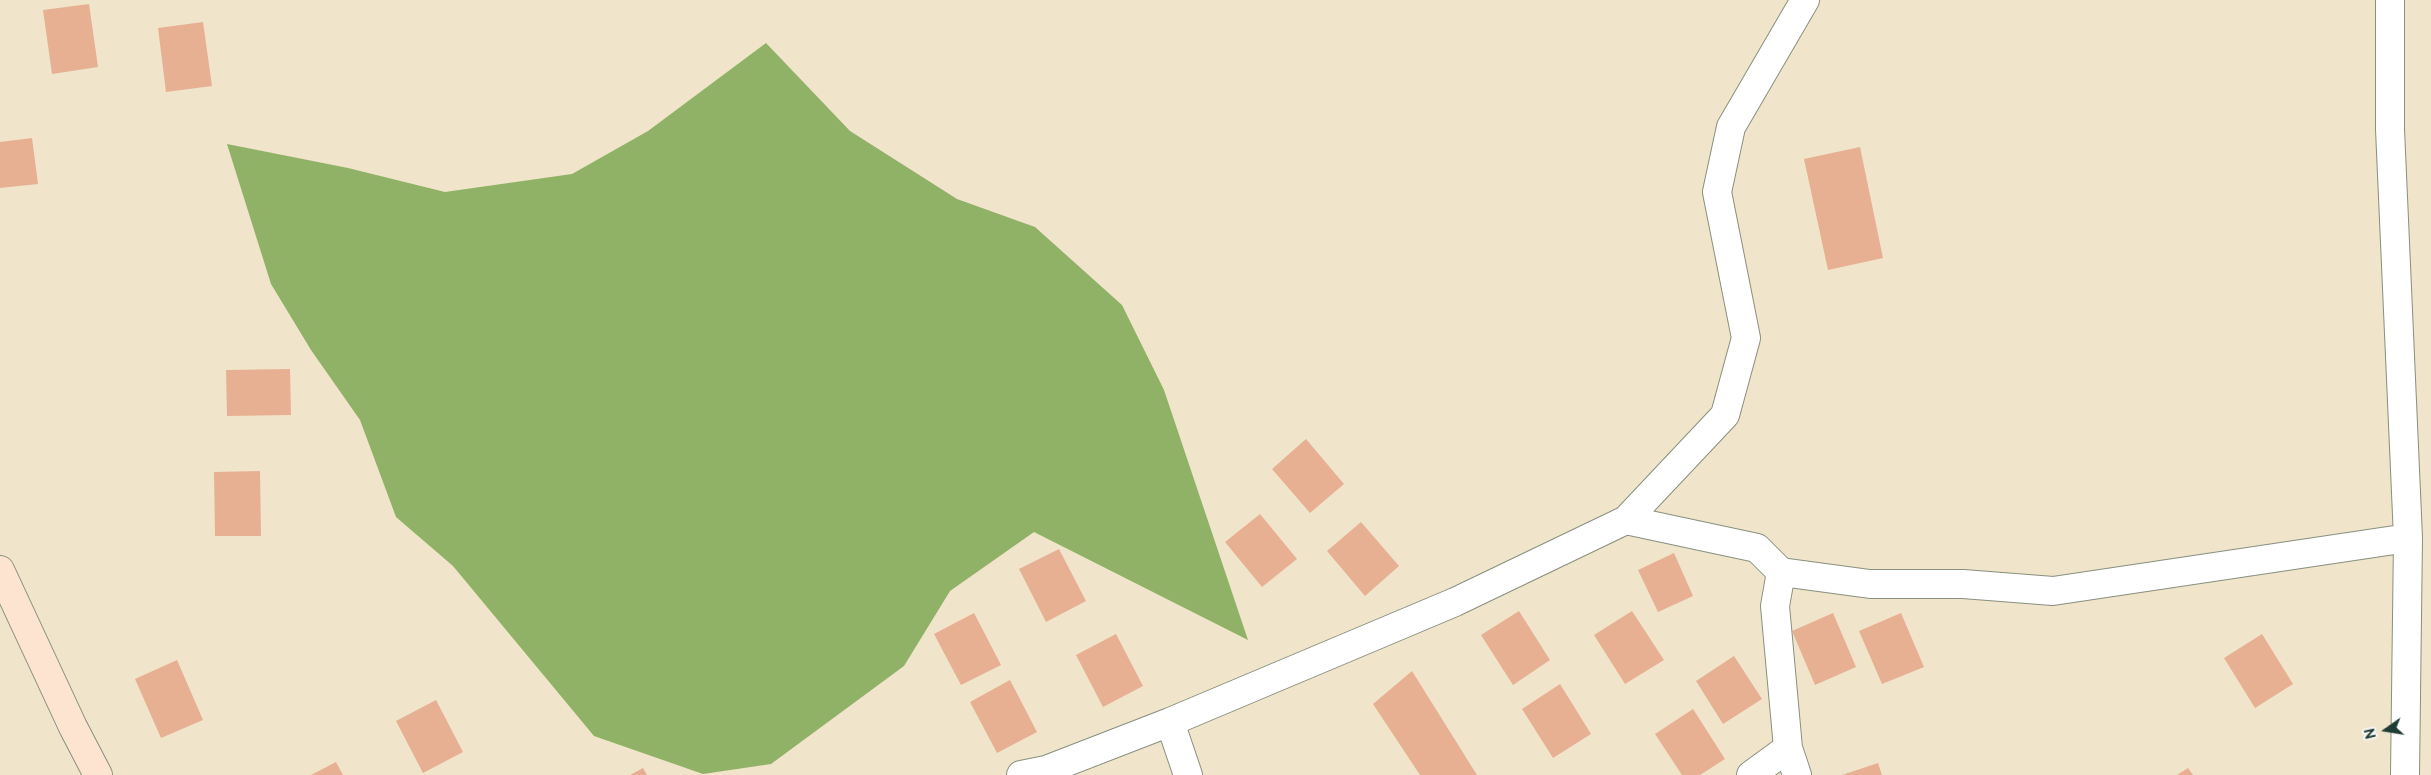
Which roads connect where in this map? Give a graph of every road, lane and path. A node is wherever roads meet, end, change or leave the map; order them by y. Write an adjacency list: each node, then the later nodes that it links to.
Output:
1 (1805, 0): 3 (street)
2 (2390, 0): 4 (street)
3 (1626, 520): 6 (street); 7 (street)
4 (2408, 538): 6 (street); 14 (street)
5 (0, 570): 9 (main road)
6 (1781, 572): 8 (street)
7 (1170, 722): 10 (street); 11 (street)
8 (1788, 748): 12 (street); 13 (street)
9 (98, 775)
10 (1021, 775)
11 (1188, 775)
12 (1751, 775)
13 (1797, 775)
14 (2405, 775)

